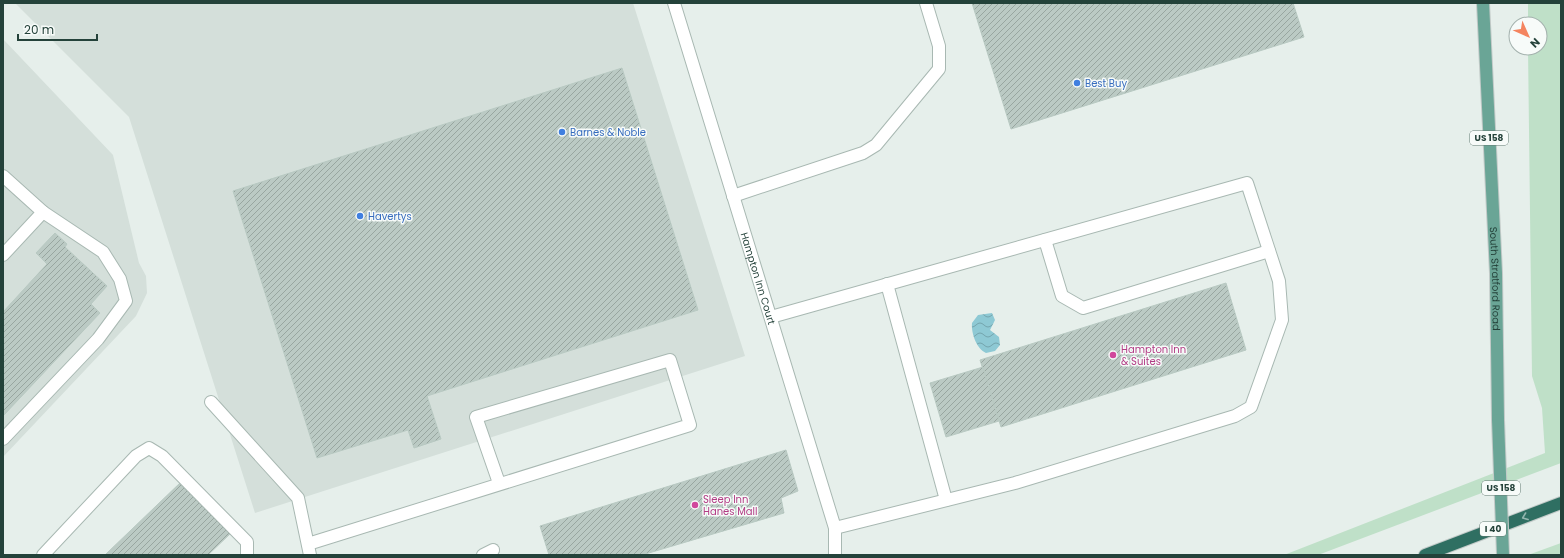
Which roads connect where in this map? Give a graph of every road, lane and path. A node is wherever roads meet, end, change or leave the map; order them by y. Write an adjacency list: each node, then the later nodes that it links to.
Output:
1 (674, 3): 5 (street, Hampton Inn Court)
2 (926, 3): 5 (street)
3 (1483, 3): 23 (main road, South Stratford Road / US 158, bridge)
4 (3, 176): 6 (street)
5 (733, 196): 11 (street, Hampton Inn Court)
6 (43, 212): 9 (street); 13 (street)
7 (1045, 240): 8 (street); 8 (street); 10 (street)
8 (1270, 251): 15 (street)
9 (3, 255)
10 (887, 284): 11 (street); 15 (street)
11 (771, 317): 17 (street, Hampton Inn Court)
12 (212, 402): 18 (street)
13 (3, 439)
14 (499, 483): 14 (street); 18 (street)
15 (946, 500): 17 (street)
16 (1561, 503): 22 (highway, I 40, one-way to 22)
17 (835, 528): 21 (street, Hampton Inn Court)
18 (309, 549)
19 (43, 555): 20 (street)
20 (246, 555)
21 (835, 555)
22 (1425, 555)
23 (1504, 555)

